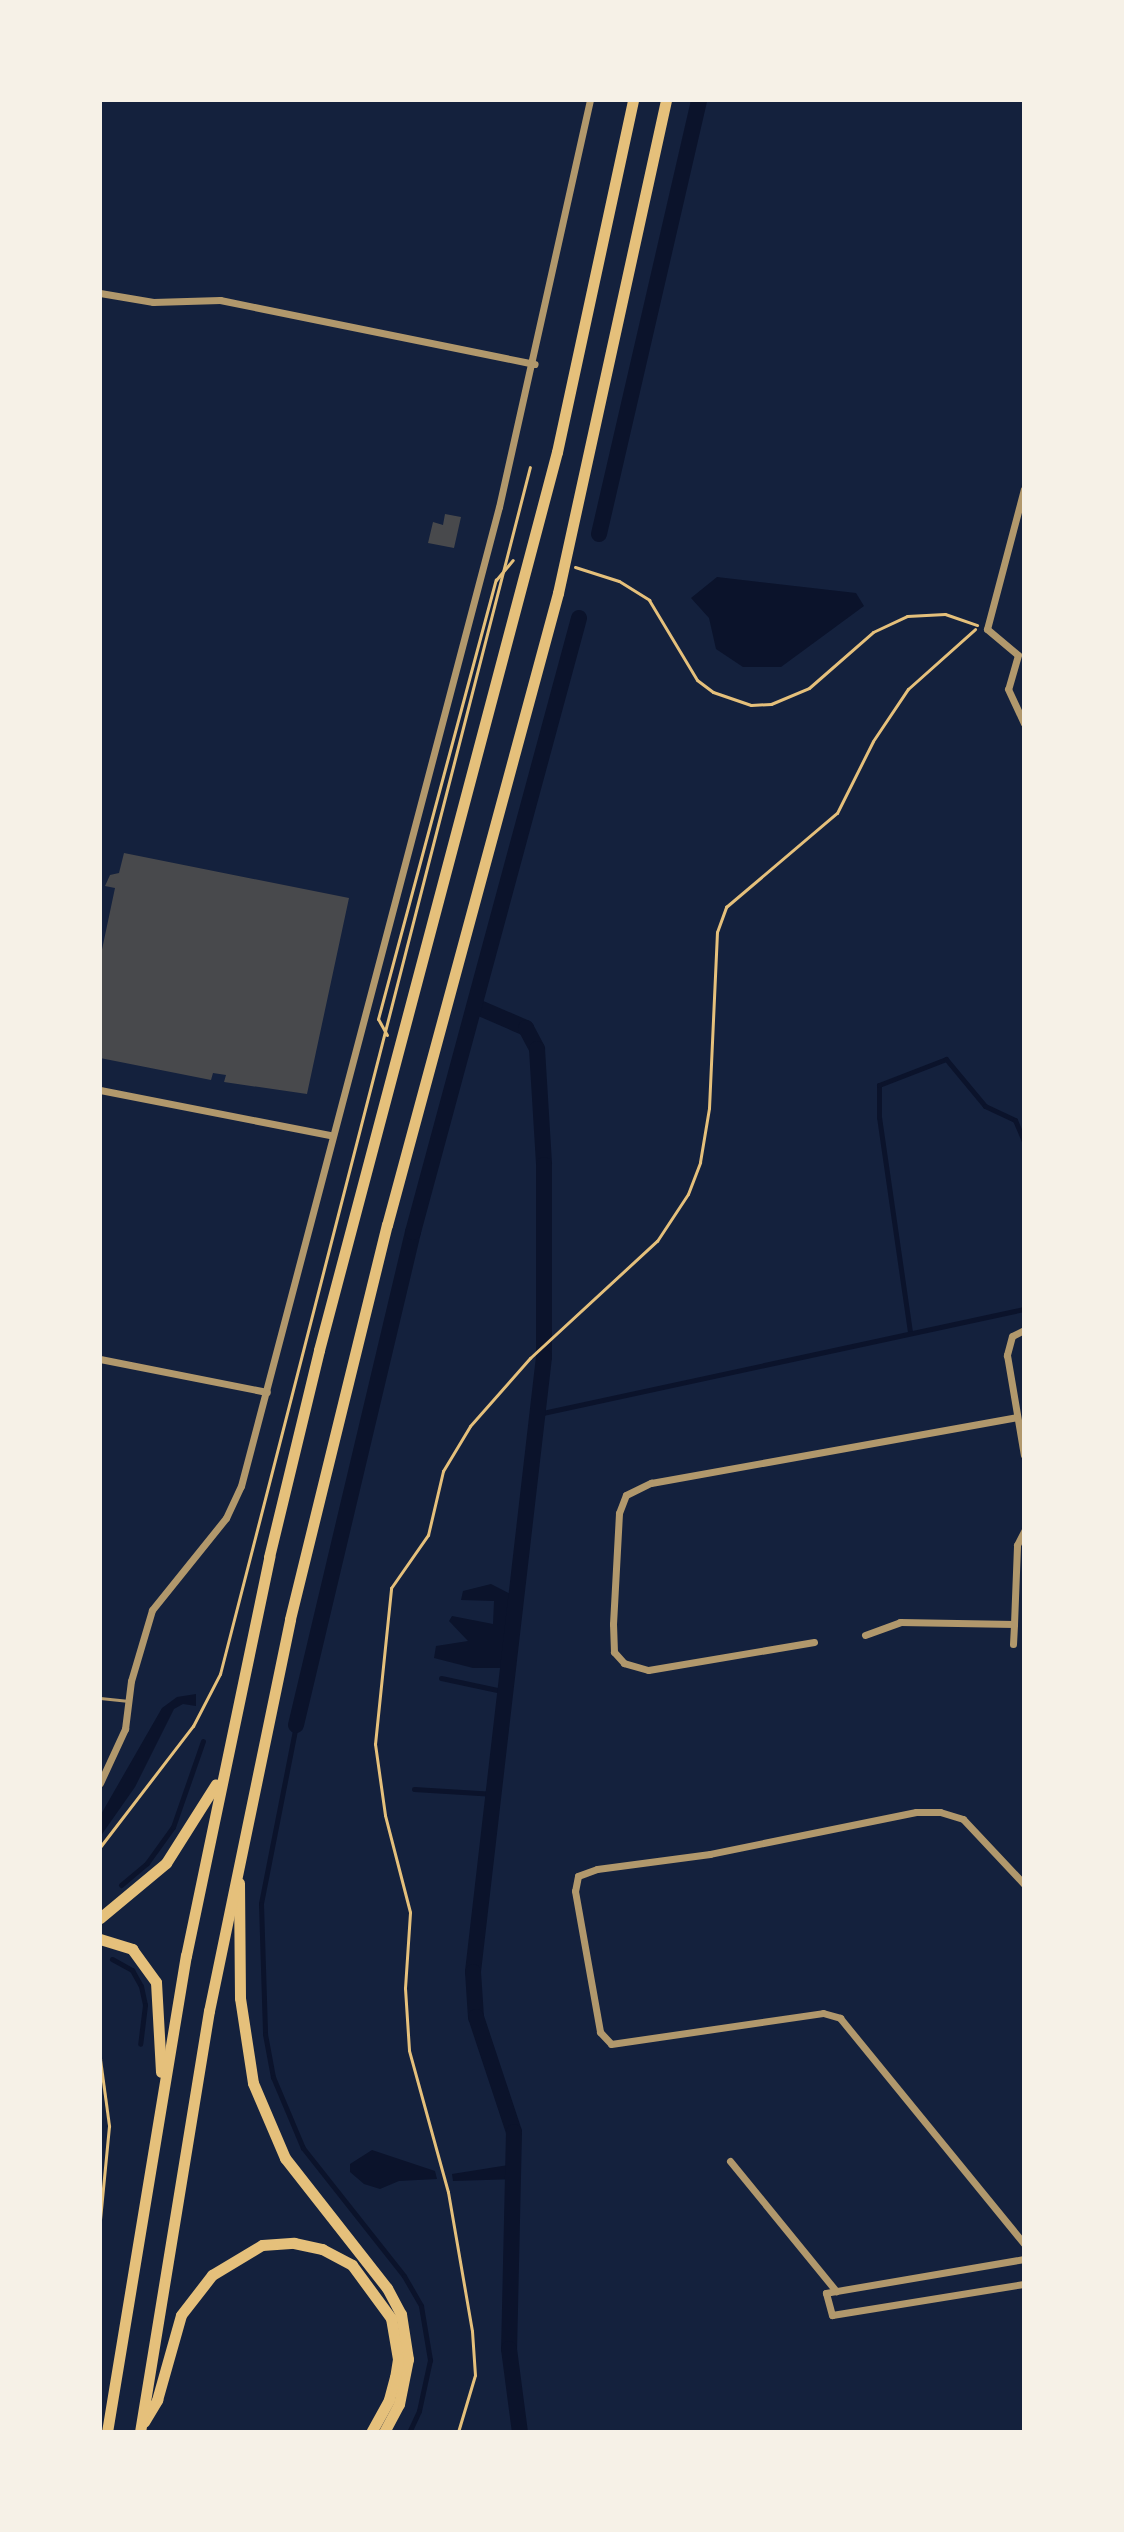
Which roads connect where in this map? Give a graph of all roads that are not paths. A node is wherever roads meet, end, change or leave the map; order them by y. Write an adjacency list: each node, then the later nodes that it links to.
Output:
1 (590, 100): 5 (street)
2 (633, 100): 23 (highway)
3 (666, 100): 25 (highway)
4 (100, 293): 5 (street)
5 (535, 364): 10 (street)
6 (1024, 489): 7 (street)
7 (1021, 656): 8 (street)
8 (1024, 723)
9 (100, 1090): 10 (street)
10 (330, 1135): 13 (street)
11 (1024, 1330): 14 (street)
12 (100, 1359): 13 (street)
13 (267, 1392): 22 (street)
14 (1016, 1417): 15 (street); 19 (street)
15 (1024, 1455)
16 (1024, 1531): 17 (street)
17 (1014, 1624): 18 (street); 20 (street)
18 (865, 1635)
19 (814, 1642)
20 (1013, 1644)
21 (100, 1698): 22 (lane)
22 (129, 1701): 24 (street)
23 (222, 1773): 27 (highway); 29 (highway)
24 (100, 1783)
25 (237, 1862): 35 (highway); 38 (highway)
26 (1024, 1884): 31 (street)
27 (100, 1918)
28 (100, 1939): 29 (highway)
29 (162, 2092): 36 (highway)
30 (730, 2161): 34 (street)
31 (1024, 2244)
32 (1024, 2259): 34 (street)
33 (1024, 2284): 34 (street)
34 (836, 2291)
35 (140, 2431): 37 (highway)
36 (107, 2432)
37 (371, 2432)
38 (384, 2432)

